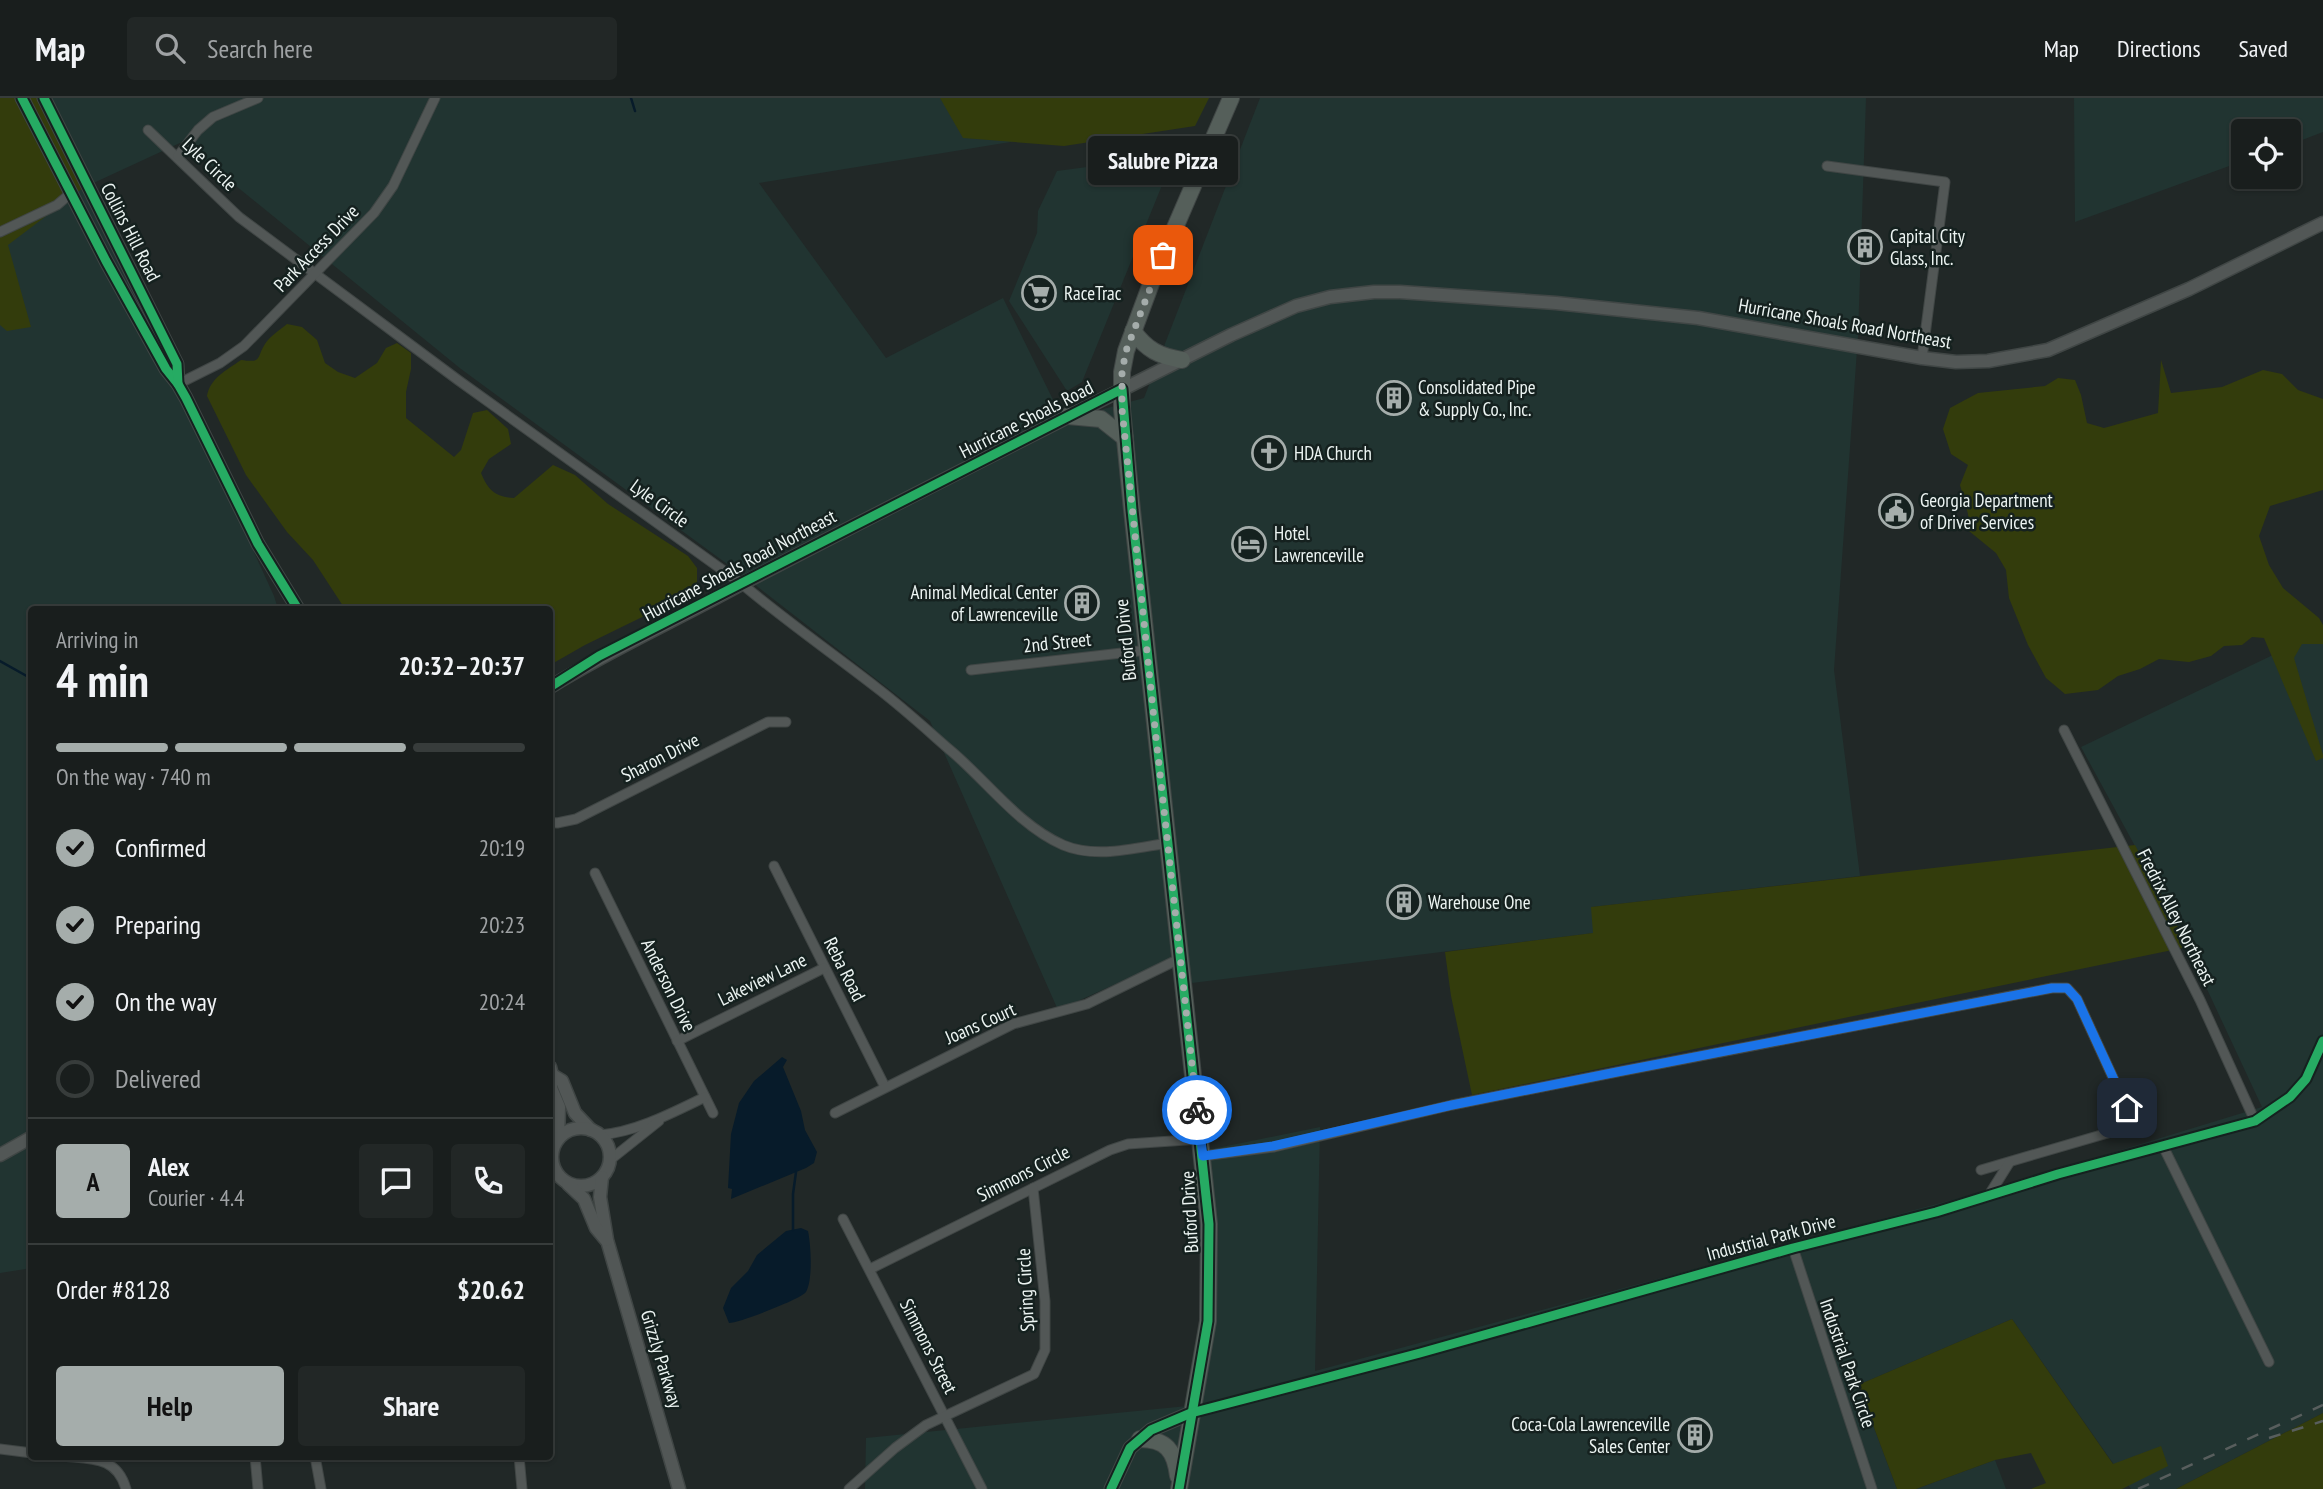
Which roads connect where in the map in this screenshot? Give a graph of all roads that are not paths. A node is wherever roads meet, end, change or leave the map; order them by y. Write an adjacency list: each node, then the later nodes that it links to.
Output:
1 (22, 98): 9 (street, Collins Hill Road)
2 (44, 98): 17 (street, Collins Hill Road)
3 (258, 98): 7 (street)
4 (435, 98): 12 (street, Park Access Drive)
5 (1231, 98): 14 (highway, Buford Drive)
6 (148, 130): 7 (street, Lyle Circle)
7 (178, 156): 12 (street, Lyle Circle)
8 (1827, 166): 15 (street)
9 (71, 193): 11 (street); 17 (street, Collins Hill Road)
10 (2323, 223): 15 (street, Hurricane Shoals Road Northeast)
11 (0, 232)
12 (316, 274): 17 (street, Park Access Drive); 22 (street, Lyle Circle)
13 (1460, 295): 15 (street, Hurricane Shoals Road Northeast); 16 (street, Hurricane Shoals Road)
14 (1133, 331): 16 (highway); 18 (highway, Buford Drive)
15 (1922, 358)
16 (1182, 359): 18 (street, Hurricane Shoals Road)
17 (178, 384): 23 (street, Collins Hill Road)
18 (1122, 389): 19 (street, Hurricane Shoals Road); 20 (highway, Buford Drive)
19 (1068, 416): 20 (highway); 21 (street, Hurricane Shoals Road)
20 (1125, 438): 24 (highway, Buford Drive)
21 (946, 479): 22 (street, Hurricane Shoals Road Northeast)
22 (742, 584): 26 (street, Hurricane Shoals Road Northeast); 30 (street, Lyle Circle)
23 (296, 606)
24 (1148, 650): 25 (street, 2nd Street); 30 (highway, Buford Drive)
25 (971, 670)
26 (553, 685)
27 (786, 722): 29 (street, Sharon Drive)
28 (2064, 730): 44 (street, Fredrix Alley Northeast)
29 (553, 822)
30 (1168, 843): 33 (highway, Buford Drive)
31 (774, 866): 34 (street, Reba Road)
32 (595, 873): 35 (street, Anderson Drive)
33 (1181, 958): 38 (street, Joans Court); 49 (highway, Buford Drive)
34 (824, 968): 35 (street, Lakeview Lane); 38 (street, Reba Road)
35 (677, 1041): 40 (street, Anderson Drive)
36 (2323, 1041): 44 (street, Industrial Park Drive)
37 (553, 1073): 45 (street)
38 (886, 1087): 42 (street, Joans Court)
39 (553, 1093): 47 (street)
40 (705, 1097): 41 (street, Anderson Drive); 43 (street)
41 (713, 1113)
42 (835, 1113)
43 (663, 1118): 45 (street); 52 (street)
44 (2255, 1121): 48 (street, Industrial Park Drive)
45 (596, 1133): 47 (street); 52 (street)
46 (28, 1140): 50 (street)
47 (554, 1146)
48 (2163, 1146): 58 (street, Industrial Park Drive); 63 (street)
49 (1202, 1148): 53 (street, Simmons Circle); 57 (street, Simmons Circle); 64 (highway, Buford Drive)
50 (0, 1155)
51 (553, 1160): 56 (street)
52 (610, 1160): 55 (street)
53 (2009, 1163): 54 (street); 58 (street)
54 (1981, 1170)
55 (602, 1177): 56 (street); 60 (street, Grizzly Parkway)
56 (558, 1178): 60 (street, Grizzly Parkway)
57 (1033, 1188): 62 (street, Simmons Circle); 65 (street, Spring Circle)
58 (1989, 1195): 61 (street, Industrial Park Drive)
59 (843, 1219): 62 (street, Simmons Street)
60 (607, 1240): 77 (street, Grizzly Parkway)
61 (1793, 1248): 64 (street, Industrial Park Drive); 82 (street, Industrial Park Circle)
62 (870, 1269): 65 (street, Simmons Street)
63 (2269, 1362)
64 (1191, 1413): 66 (street); 81 (highway, Buford Drive)
65 (945, 1417): 78 (street, Spring Circle); 79 (street, Simmons Street)
66 (1140, 1439): 80 (street); 81 (highway)
67 (0, 1449): 68 (street)
68 (28, 1452)
69 (88, 1460): 73 (street)
70 (255, 1460): 74 (street)
71 (316, 1460): 75 (street)
72 (519, 1460): 76 (street)
73 (126, 1489)
74 (258, 1489)
75 (321, 1489)
76 (522, 1489)
77 (679, 1489)
78 (849, 1489)
79 (982, 1489)
80 (1111, 1489)
81 (1179, 1489)
82 (1872, 1489)

